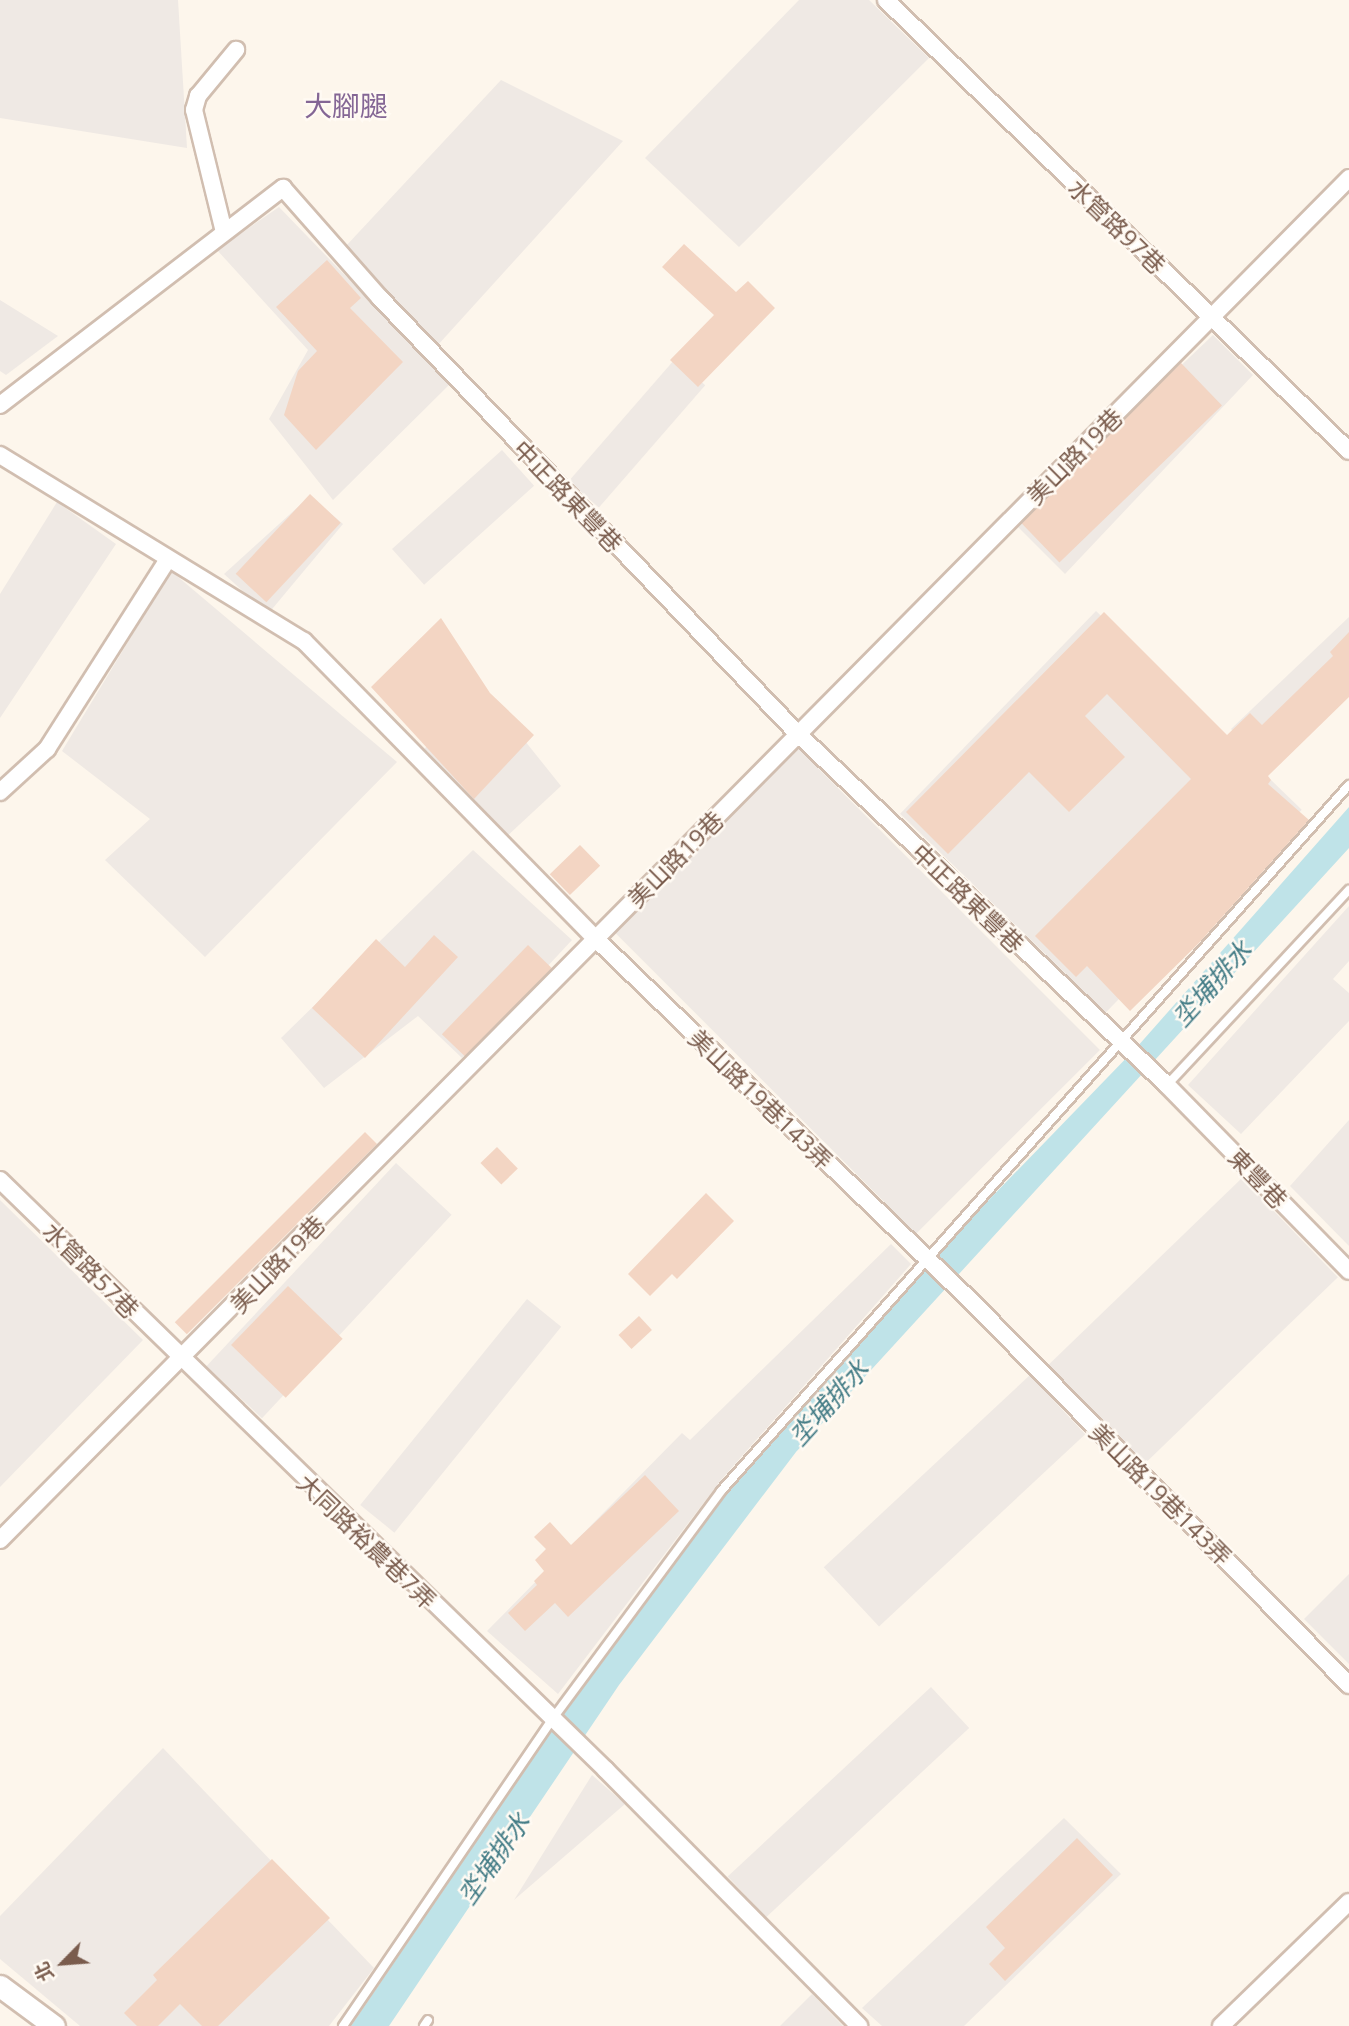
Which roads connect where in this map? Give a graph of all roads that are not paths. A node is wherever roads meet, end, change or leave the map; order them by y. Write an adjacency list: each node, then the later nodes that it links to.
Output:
1 (886, 0): 5 (street, 水管路97巷)
2 (236, 50): 4 (street)
3 (1349, 178): 5 (street, 美山路19巷)
4 (224, 232): 6 (street, 中正路東豐巷); 10 (street, 中正路東豐巷)
5 (1211, 317): 7 (street, 水管路97巷); 10 (street, 美山路19巷)
6 (0, 405)
7 (1349, 451)
8 (0, 455): 9 (street)
9 (168, 559): 12 (street); 14 (street)
10 (798, 734): 14 (street, 美山路19巷); 15 (street, 中正路東豐巷)
11 (1349, 785): 15 (lane)
12 (0, 792)
13 (1349, 890): 16 (lane)
14 (596, 939): 18 (street, 美山路19巷143弄); 20 (street, 美山路19巷)
15 (1120, 1043): 16 (street, 中正路東豐巷); 18 (lane)
16 (1167, 1086): 19 (street, 東豐巷)
17 (0, 1180): 20 (street, 水管路57巷)
18 (926, 1258): 22 (street, 美山路19巷143弄); 23 (lane)
19 (1349, 1271)
20 (183, 1361): 21 (street, 美山路19巷); 23 (street, 大同路裕農巷7弄)
21 (0, 1540)
22 (1349, 1685)
23 (551, 1721): 27 (lane); 28 (street, 大同路裕農巷7弄)
24 (1349, 1902): 29 (street)
25 (0, 1986): 26 (street)
26 (54, 2026)
27 (343, 2026)
28 (859, 2026)
29 (1221, 2026)

